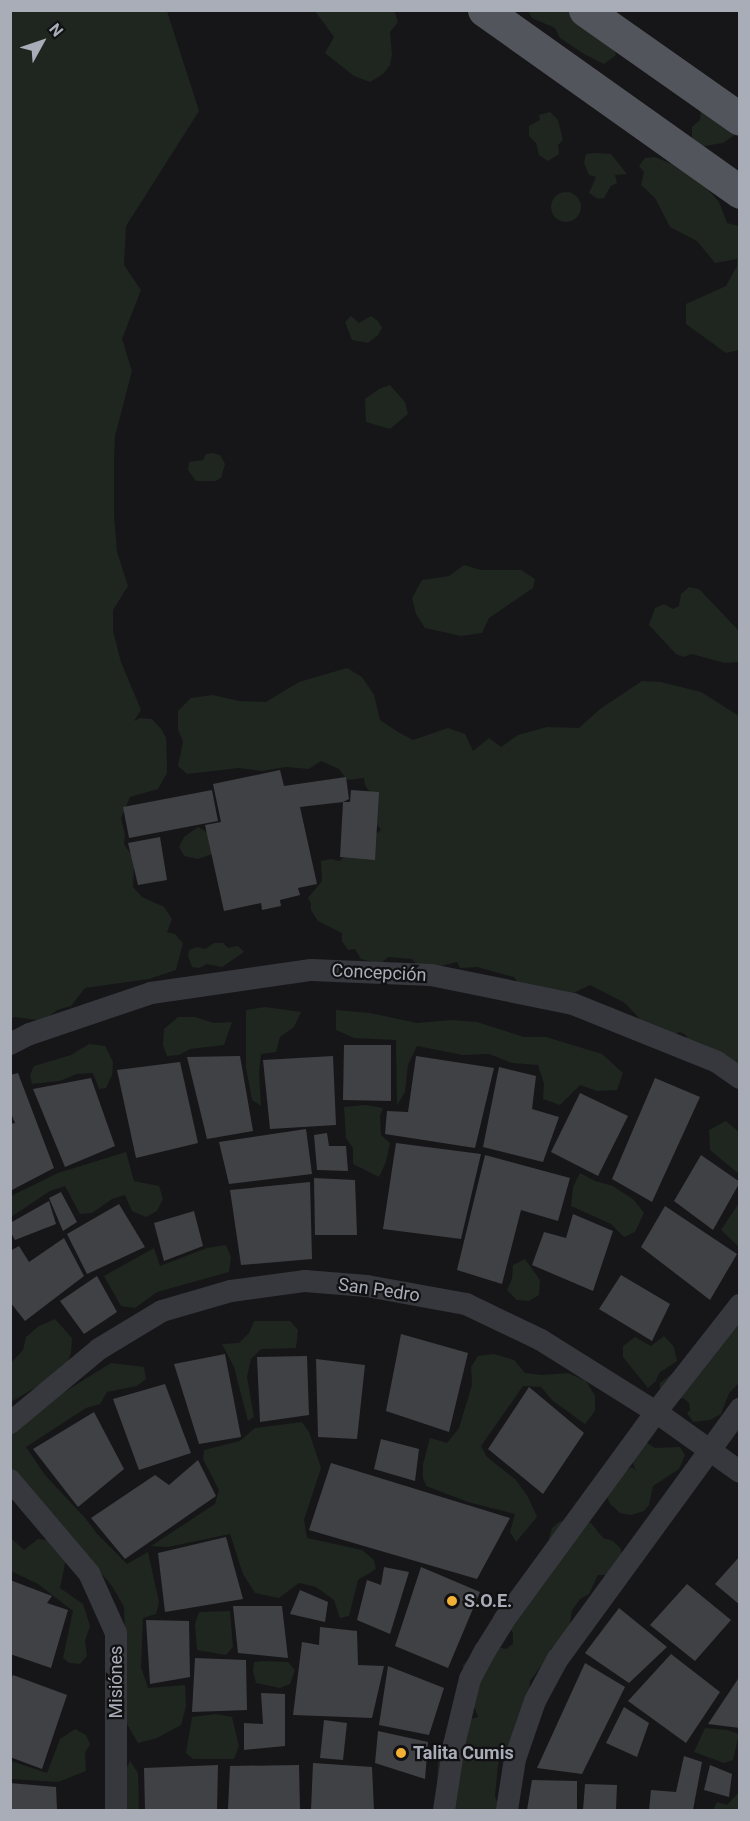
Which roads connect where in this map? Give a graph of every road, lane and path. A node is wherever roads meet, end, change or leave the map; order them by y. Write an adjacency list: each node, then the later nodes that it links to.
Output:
1 (484, 10): 4 (main road)
2 (585, 10): 3 (main road)
3 (740, 119)
4 (740, 192)
5 (10, 1044): 6 (street, Concepción)
6 (740, 1078)
7 (740, 1305): 9 (street)
8 (740, 1409): 11 (street)
9 (656, 1412): 10 (street, San Pedro); 11 (street, San Pedro); 15 (street)
10 (10, 1423)
11 (709, 1448): 12 (street, San Pedro); 16 (street)
12 (740, 1472)
13 (10, 1480): 14 (street, Misiónes)
14 (116, 1810)
15 (444, 1810)
16 (507, 1810)

